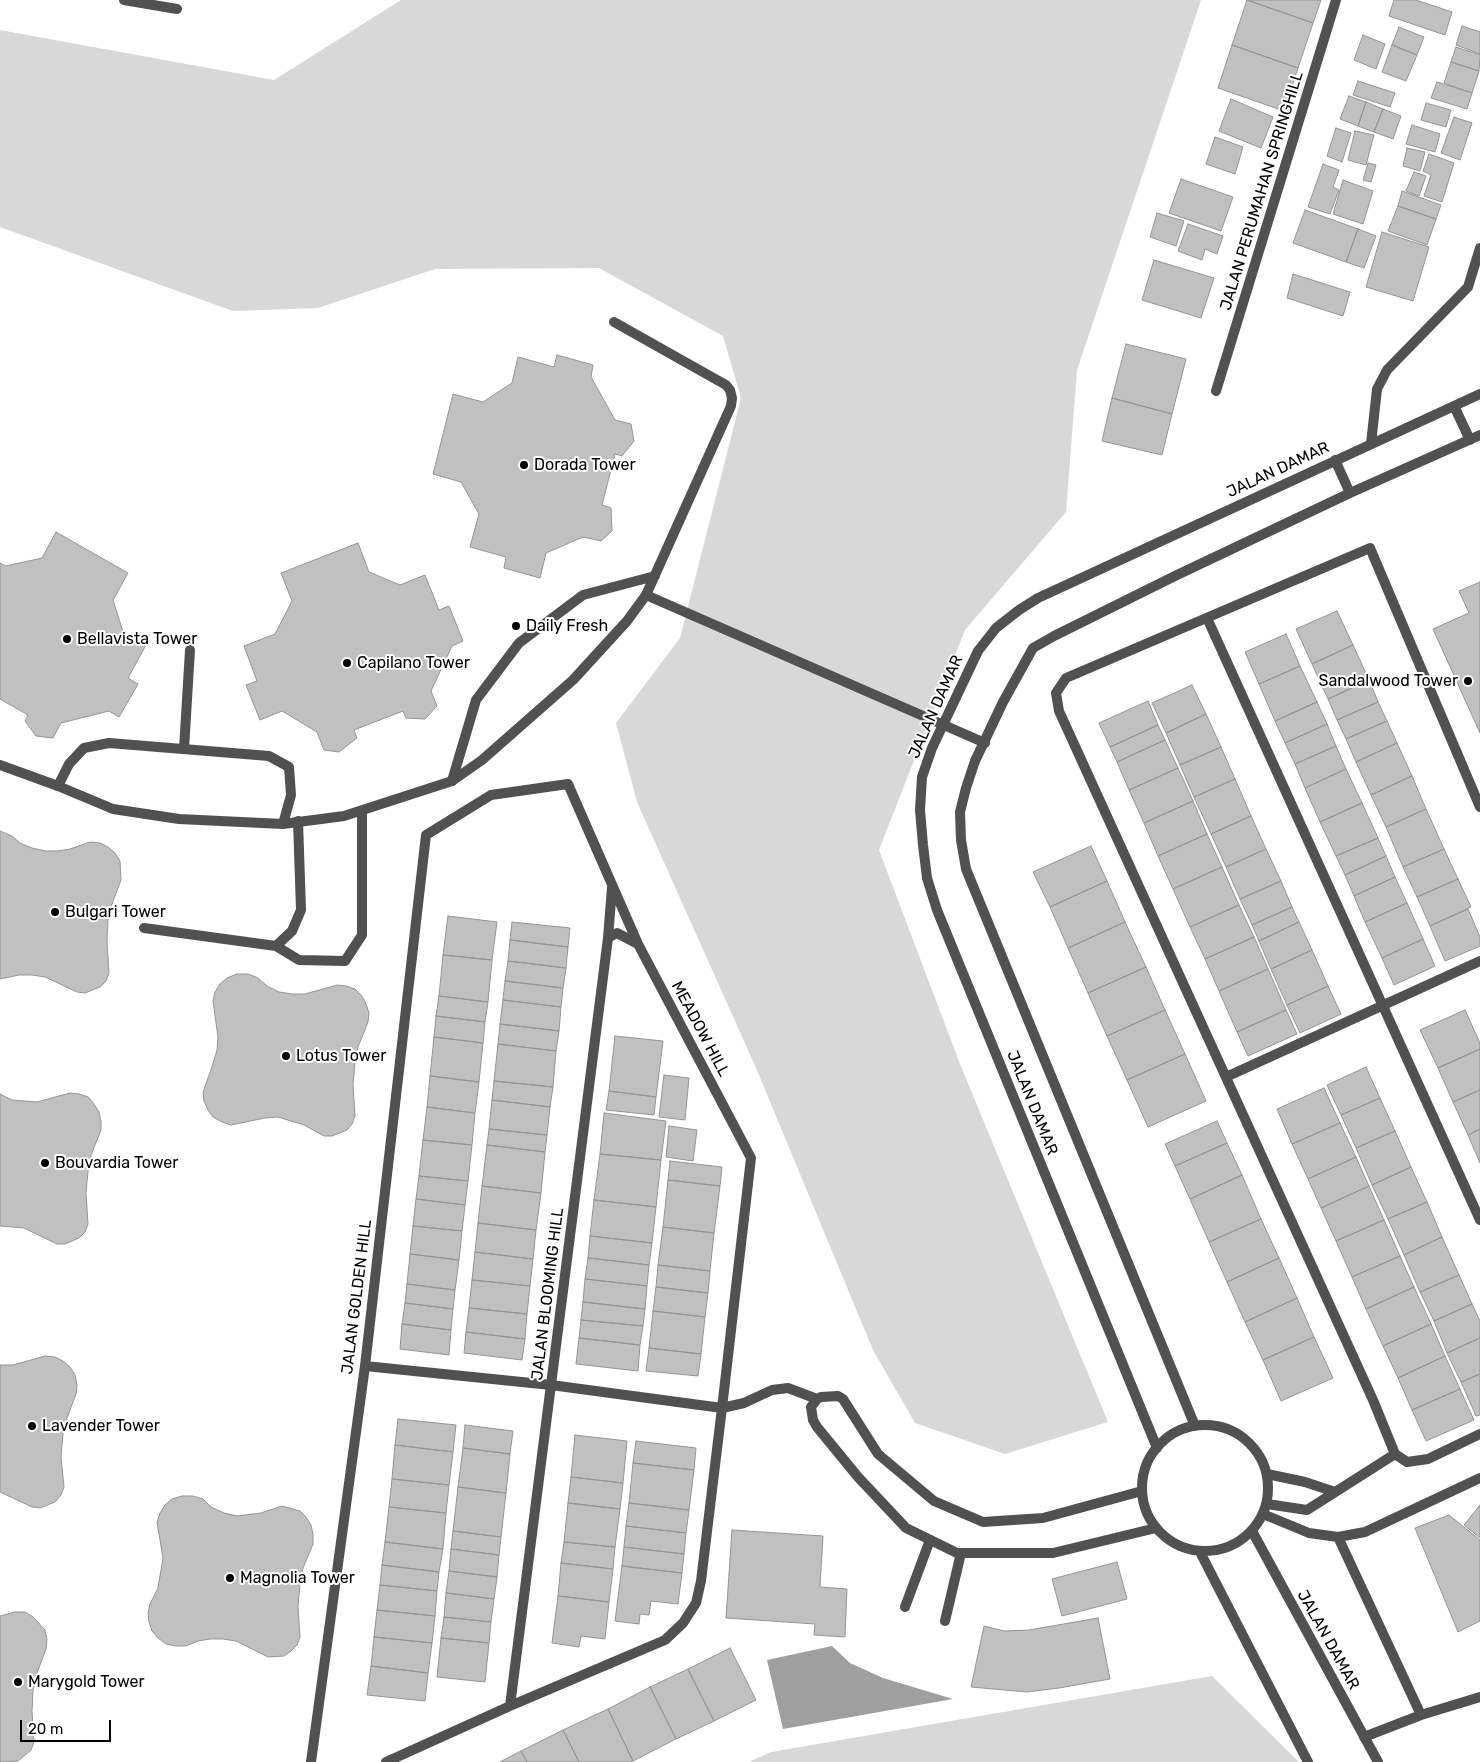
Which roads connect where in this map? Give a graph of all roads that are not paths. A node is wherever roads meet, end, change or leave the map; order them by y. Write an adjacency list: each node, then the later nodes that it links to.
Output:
1 (124, 0): 3 (street)
2 (1336, 0): 6 (street, JALAN PERUMAHAN SPRINGHILL)
3 (177, 9)
4 (1480, 248): 10 (street)
5 (614, 322): 13 (street)
6 (1216, 390)
7 (1480, 394): 8 (street, JALAN DAMAR)
8 (1454, 406): 9 (street); 10 (street, JALAN DAMAR)
9 (1477, 437): 12 (street, JALAN DAMAR)
10 (1371, 444): 11 (street, JALAN DAMAR)
11 (1335, 460): 12 (street); 17 (street, JALAN DAMAR)
12 (1350, 494): 18 (street, JALAN DAMAR)
13 (655, 576): 14 (street); 21 (street)
14 (646, 595): 17 (street); 21 (street)
15 (1207, 618): 23 (street); 34 (street); 35 (street)
16 (190, 650): 19 (street)
17 (943, 723): 18 (street); 43 (street, JALAN DAMAR)
18 (985, 743): 41 (street, JALAN DAMAR)
19 (184, 749): 22 (street); 26 (street)
20 (0, 765): 22 (street)
21 (452, 781): 24 (street)
22 (58, 786): 26 (street)
23 (1480, 807)
24 (362, 810): 25 (street); 32 (street)
25 (298, 821): 26 (street); 32 (street)
26 (283, 824)
27 (426, 834): 28 (street, MEADOW HILL); 37 (street, JALAN GOLDEN HILL)
28 (613, 885): 30 (street, JALAN BLOOMING HILL); 31 (street, MEADOW HILL)
29 (144, 928): 32 (street)
30 (608, 938): 31 (street); 38 (street, JALAN BLOOMING HILL)
31 (638, 944): 40 (street, MEADOW HILL)
32 (276, 946)
33 (1480, 961): 34 (street)
34 (1382, 1005): 35 (street); 36 (street)
35 (1226, 1077): 44 (street)
36 (1480, 1220)
37 (365, 1366): 38 (street); 63 (street, JALAN GOLDEN HILL)
38 (551, 1385): 40 (street); 60 (street, JALAN BLOOMING HILL)
39 (817, 1399): 40 (street); 47 (street); 54 (street)
40 (722, 1408): 60 (street)
41 (1195, 1426): 43 (street); 45 (street)
42 (1480, 1434): 44 (street)
43 (1156, 1448): 47 (street)
44 (1395, 1454): 48 (street)
45 (1267, 1474): 48 (street); 49 (street)
46 (1480, 1478): 53 (street)
47 (1142, 1491): 51 (street)
48 (1334, 1492): 49 (street)
49 (1267, 1504): 50 (street)
50 (1263, 1514): 52 (street); 53 (street)
51 (1156, 1528): 55 (street); 56 (street)
52 (1252, 1531): 55 (street); 62 (street, JALAN DAMAR)
53 (1338, 1537): 61 (street)
54 (930, 1540): 56 (street); 57 (street)
55 (1200, 1552): 65 (street)
56 (961, 1553): 58 (street)
57 (905, 1607)
58 (945, 1621)
59 (1480, 1697): 61 (street)
60 (510, 1706): 64 (street)
61 (1421, 1716): 62 (street)
62 (1364, 1737): 66 (street, JALAN DAMAR)
63 (311, 1762)
64 (386, 1762)
65 (1308, 1762)
66 (1378, 1762)

